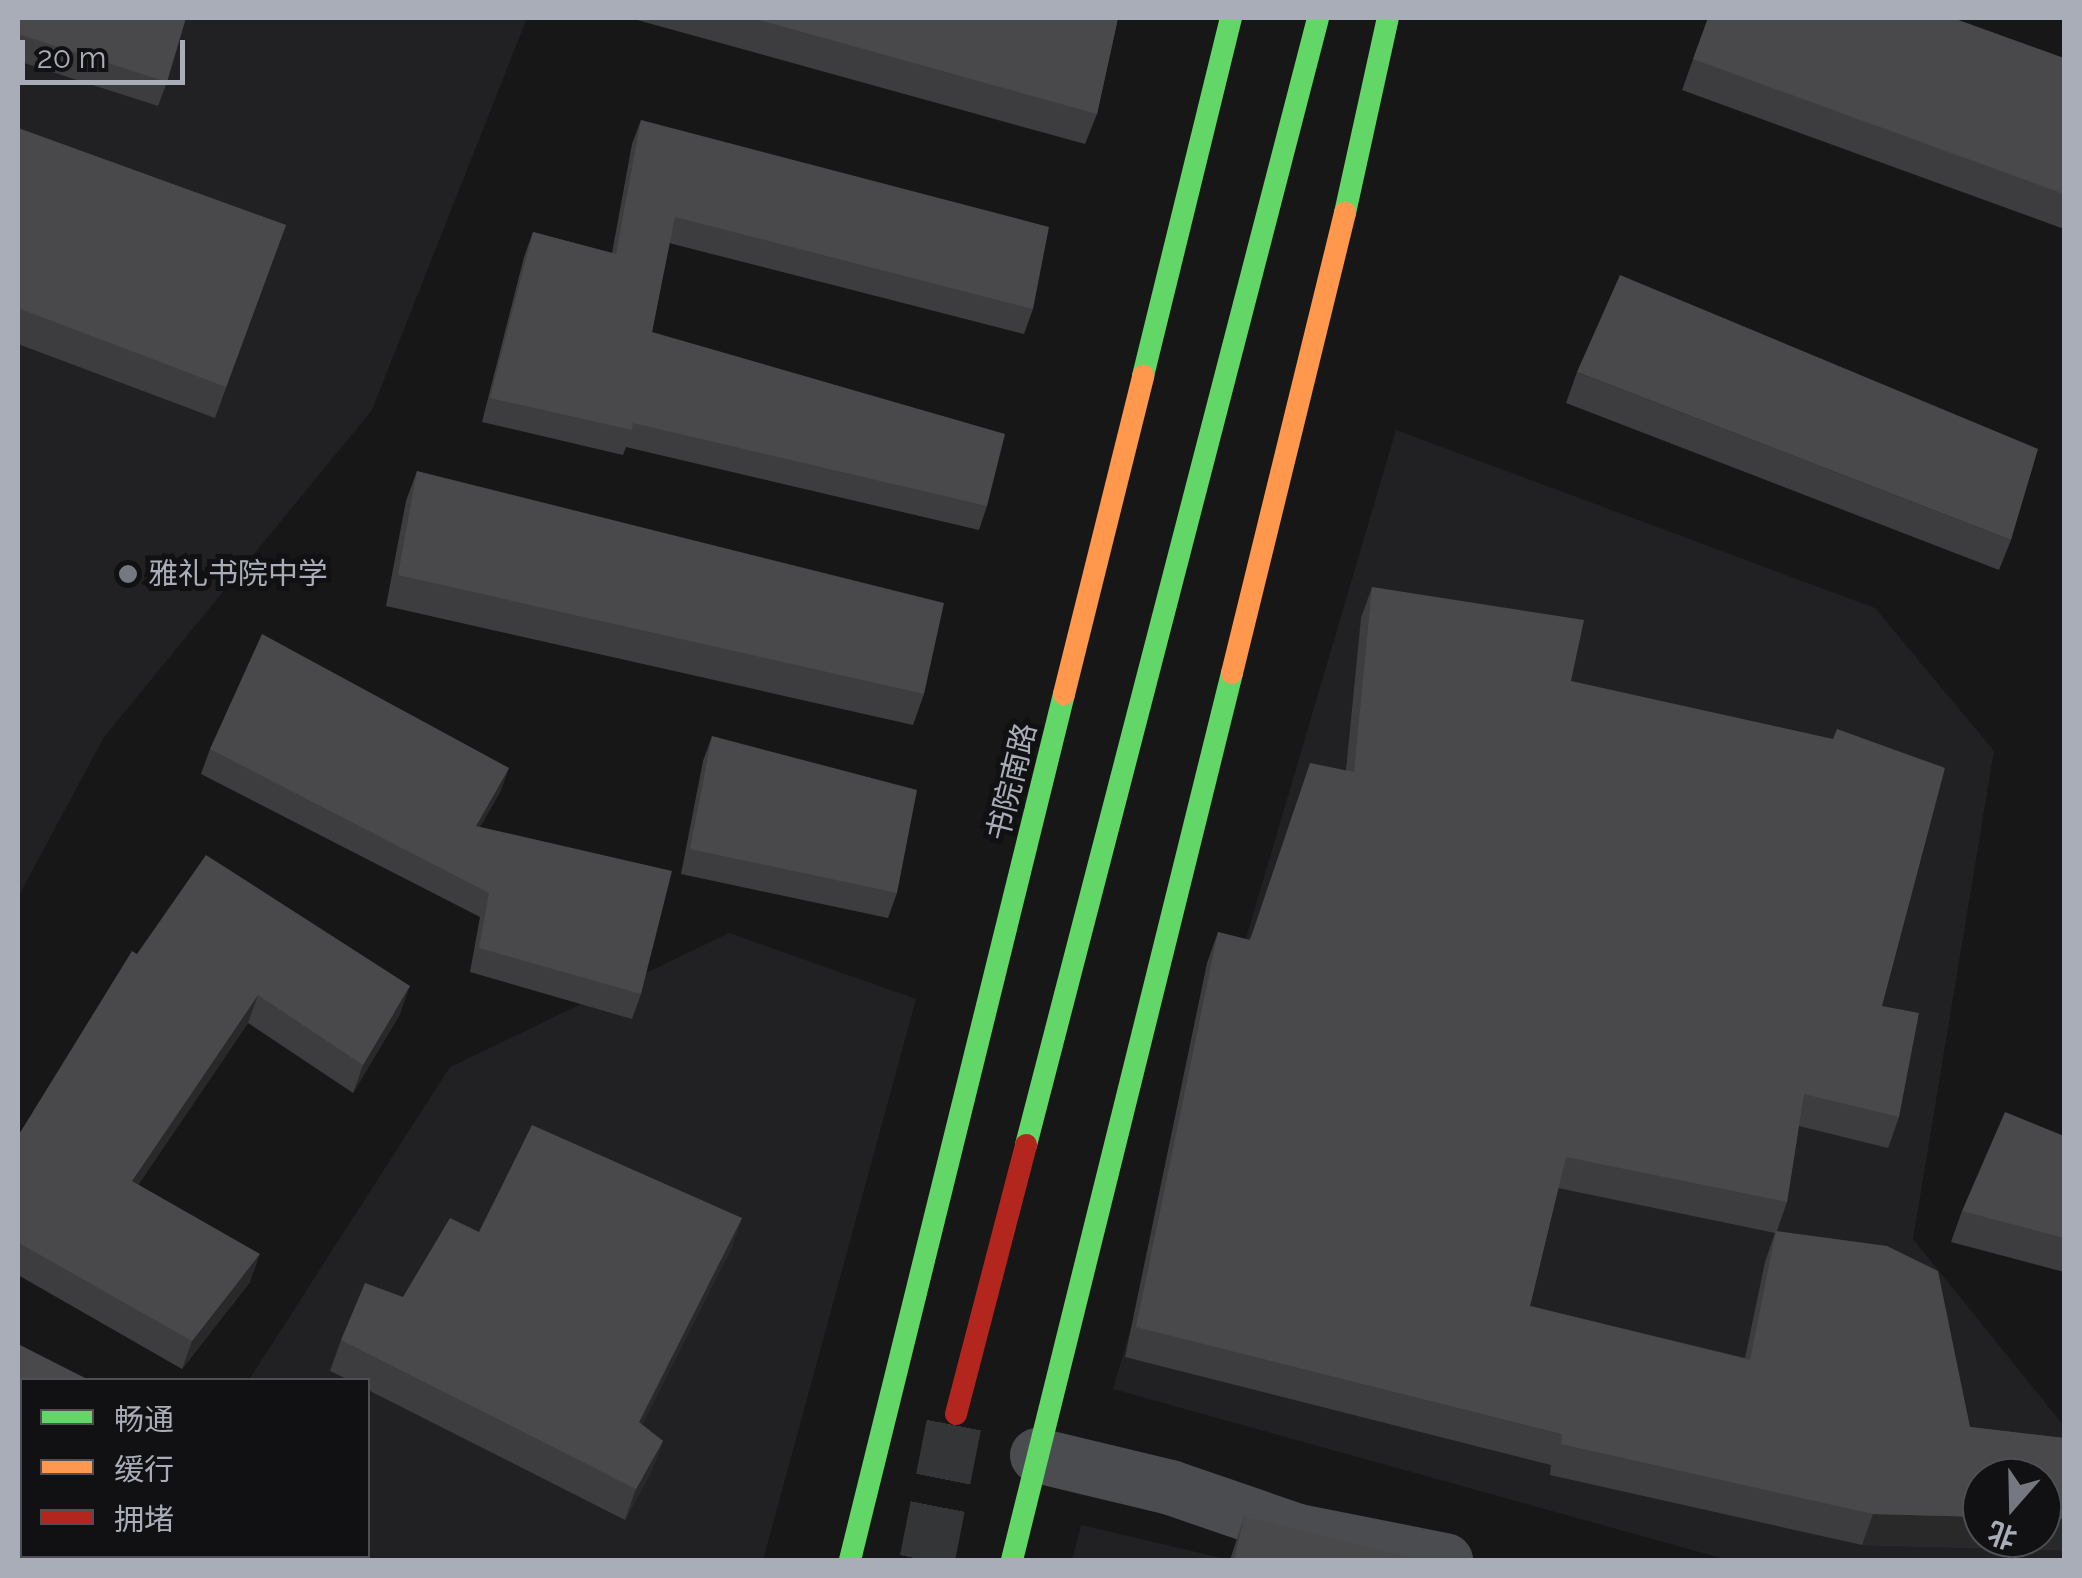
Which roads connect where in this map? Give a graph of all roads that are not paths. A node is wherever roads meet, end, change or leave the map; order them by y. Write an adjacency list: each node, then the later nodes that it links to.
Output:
1 (1231, 18): 6 (main road, 书院南路)
2 (1318, 18): 4 (main road)
3 (1388, 18): 5 (main road)
4 (956, 1414)
5 (1037, 1456): 7 (main road); 8 (street)
6 (850, 1560)
7 (1012, 1560)
8 (1445, 1560)

